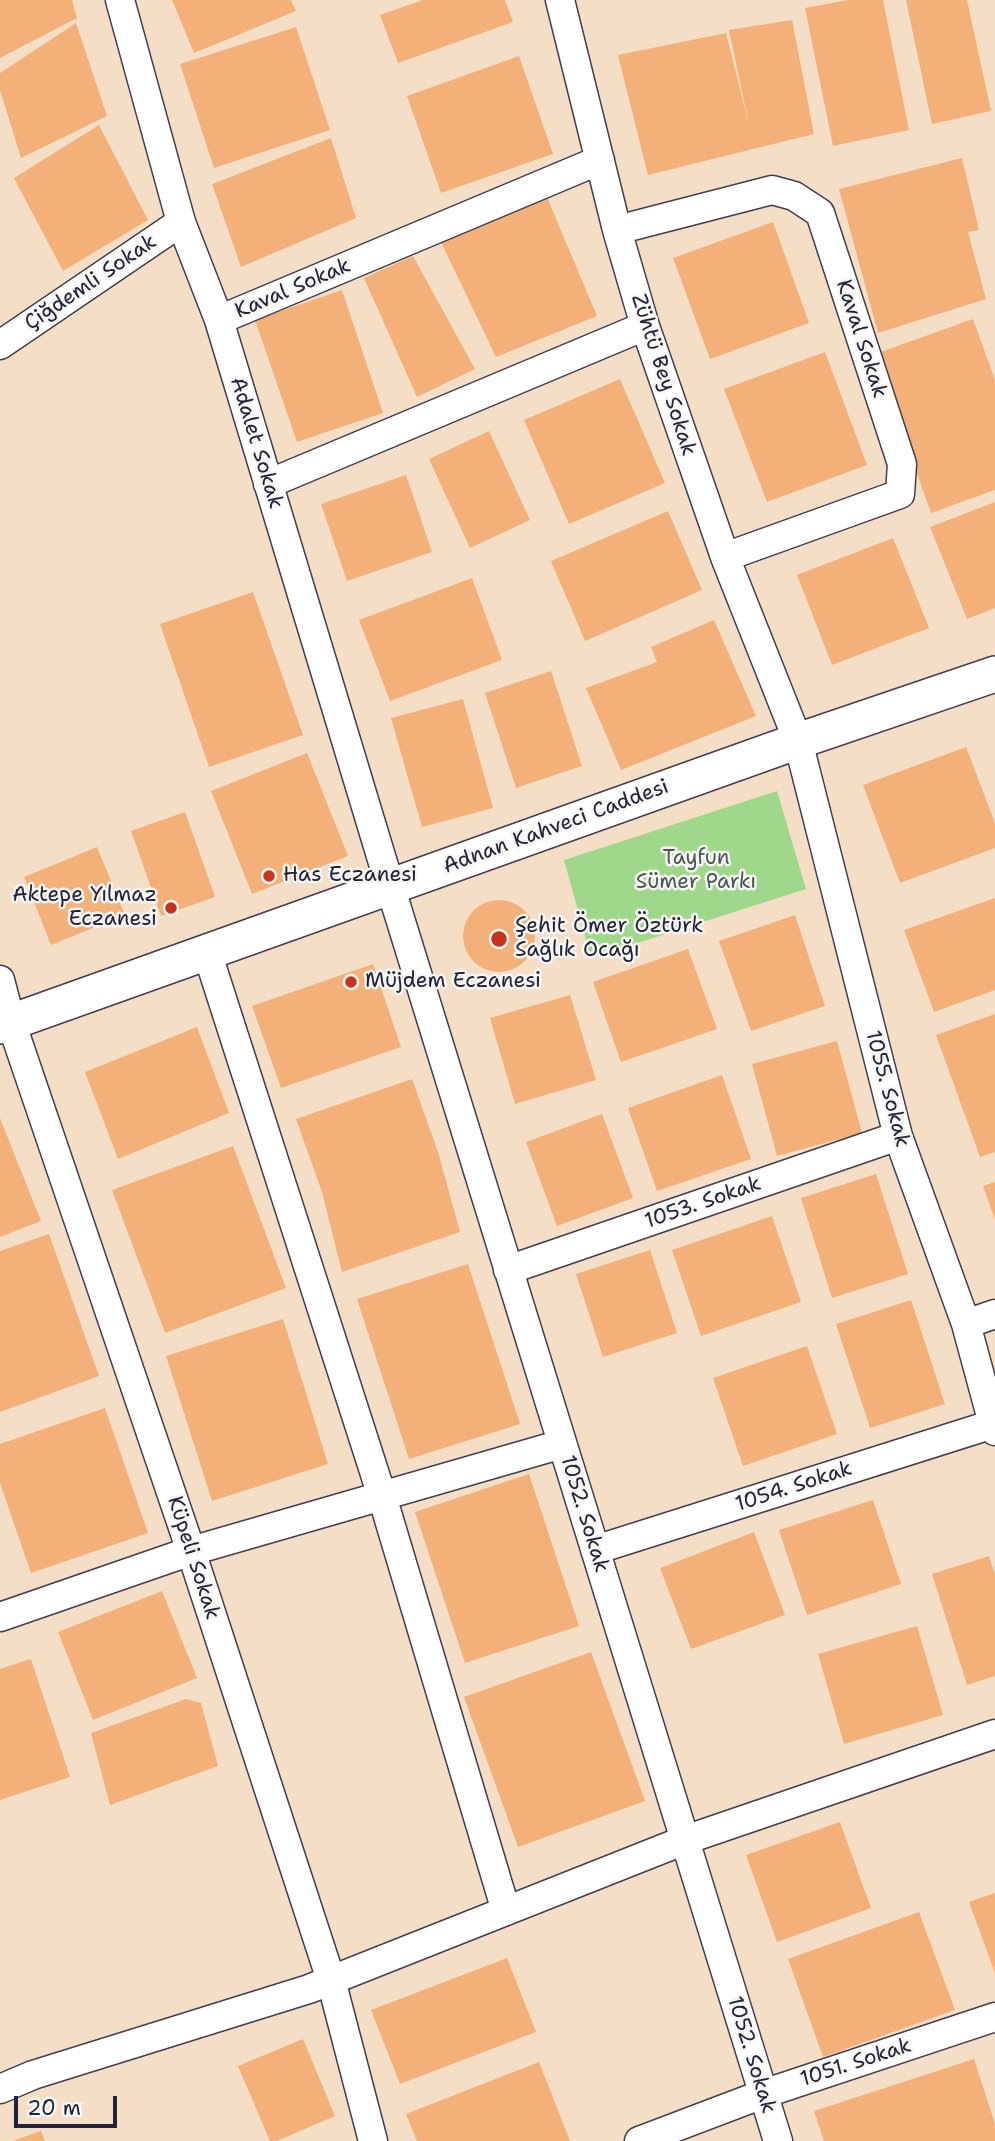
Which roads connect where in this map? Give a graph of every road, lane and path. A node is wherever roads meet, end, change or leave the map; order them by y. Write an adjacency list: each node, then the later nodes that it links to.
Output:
1 (120, 0): 4 (street, Adalet Sokak)
2 (560, 0): 3 (street, Zühtü Bey Sokak)
3 (600, 160): 5 (street, Zühtü Bey Sokak); 6 (street, Kaval Sokak)
4 (181, 222): 6 (street, Adalet Sokak); 8 (street, Çiğdemli Sokak)
5 (617, 230): 7 (street, Zühtü Bey Sokak); 10 (street, Kaval Sokak)
6 (219, 320): 9 (street, Adalet Sokak)
7 (645, 326): 9 (street); 10 (street, Zühtü Bey Sokak)
8 (0, 345)
9 (268, 485): 13 (street, Adalet Sokak)
10 (725, 557): 12 (street, Zühtü Bey Sokak)
11 (995, 674): 12 (street, Adnan Kahveci Caddesi)
12 (798, 741): 13 (street, Adnan Kahveci Caddesi); 17 (street, 1055. Sokak)
13 (390, 886): 14 (street, Adnan Kahveci Caddesi); 18 (street, 1052. Sokak)
14 (207, 953): 16 (street, Adnan Kahveci Caddesi); 23 (street)
15 (0, 980): 16 (street, Küpeli Sokak)
16 (6, 1024): 25 (street, Küpeli Sokak)
17 (898, 1136): 18 (street, 1053. Sokak); 20 (street, 1055. Sokak)
18 (508, 1270): 22 (street, 1052. Sokak)
19 (995, 1314): 20 (street)
20 (967, 1324): 21 (street, 1055. Sokak)
21 (994, 1428): 24 (street, 1054. Sokak)
22 (562, 1444): 23 (street); 24 (street, 1052. Sokak)
23 (382, 1496): 25 (street); 29 (street)
24 (595, 1550): 28 (street, 1052. Sokak)
25 (191, 1551): 26 (street); 30 (street, Küpeli Sokak)
26 (0, 1617)
27 (995, 1734): 28 (street)
28 (685, 1840): 29 (street); 33 (street, 1052. Sokak)
29 (506, 1911): 30 (street)
30 (331, 1980): 32 (street); 34 (street, Küpeli Sokak)
31 (995, 2017): 33 (street, 1051. Sokak)
32 (0, 2090)
33 (763, 2094): 35 (street, 1051. Sokak); 36 (street, 1052. Sokak)
34 (373, 2141)
35 (639, 2141)
36 (778, 2141)

